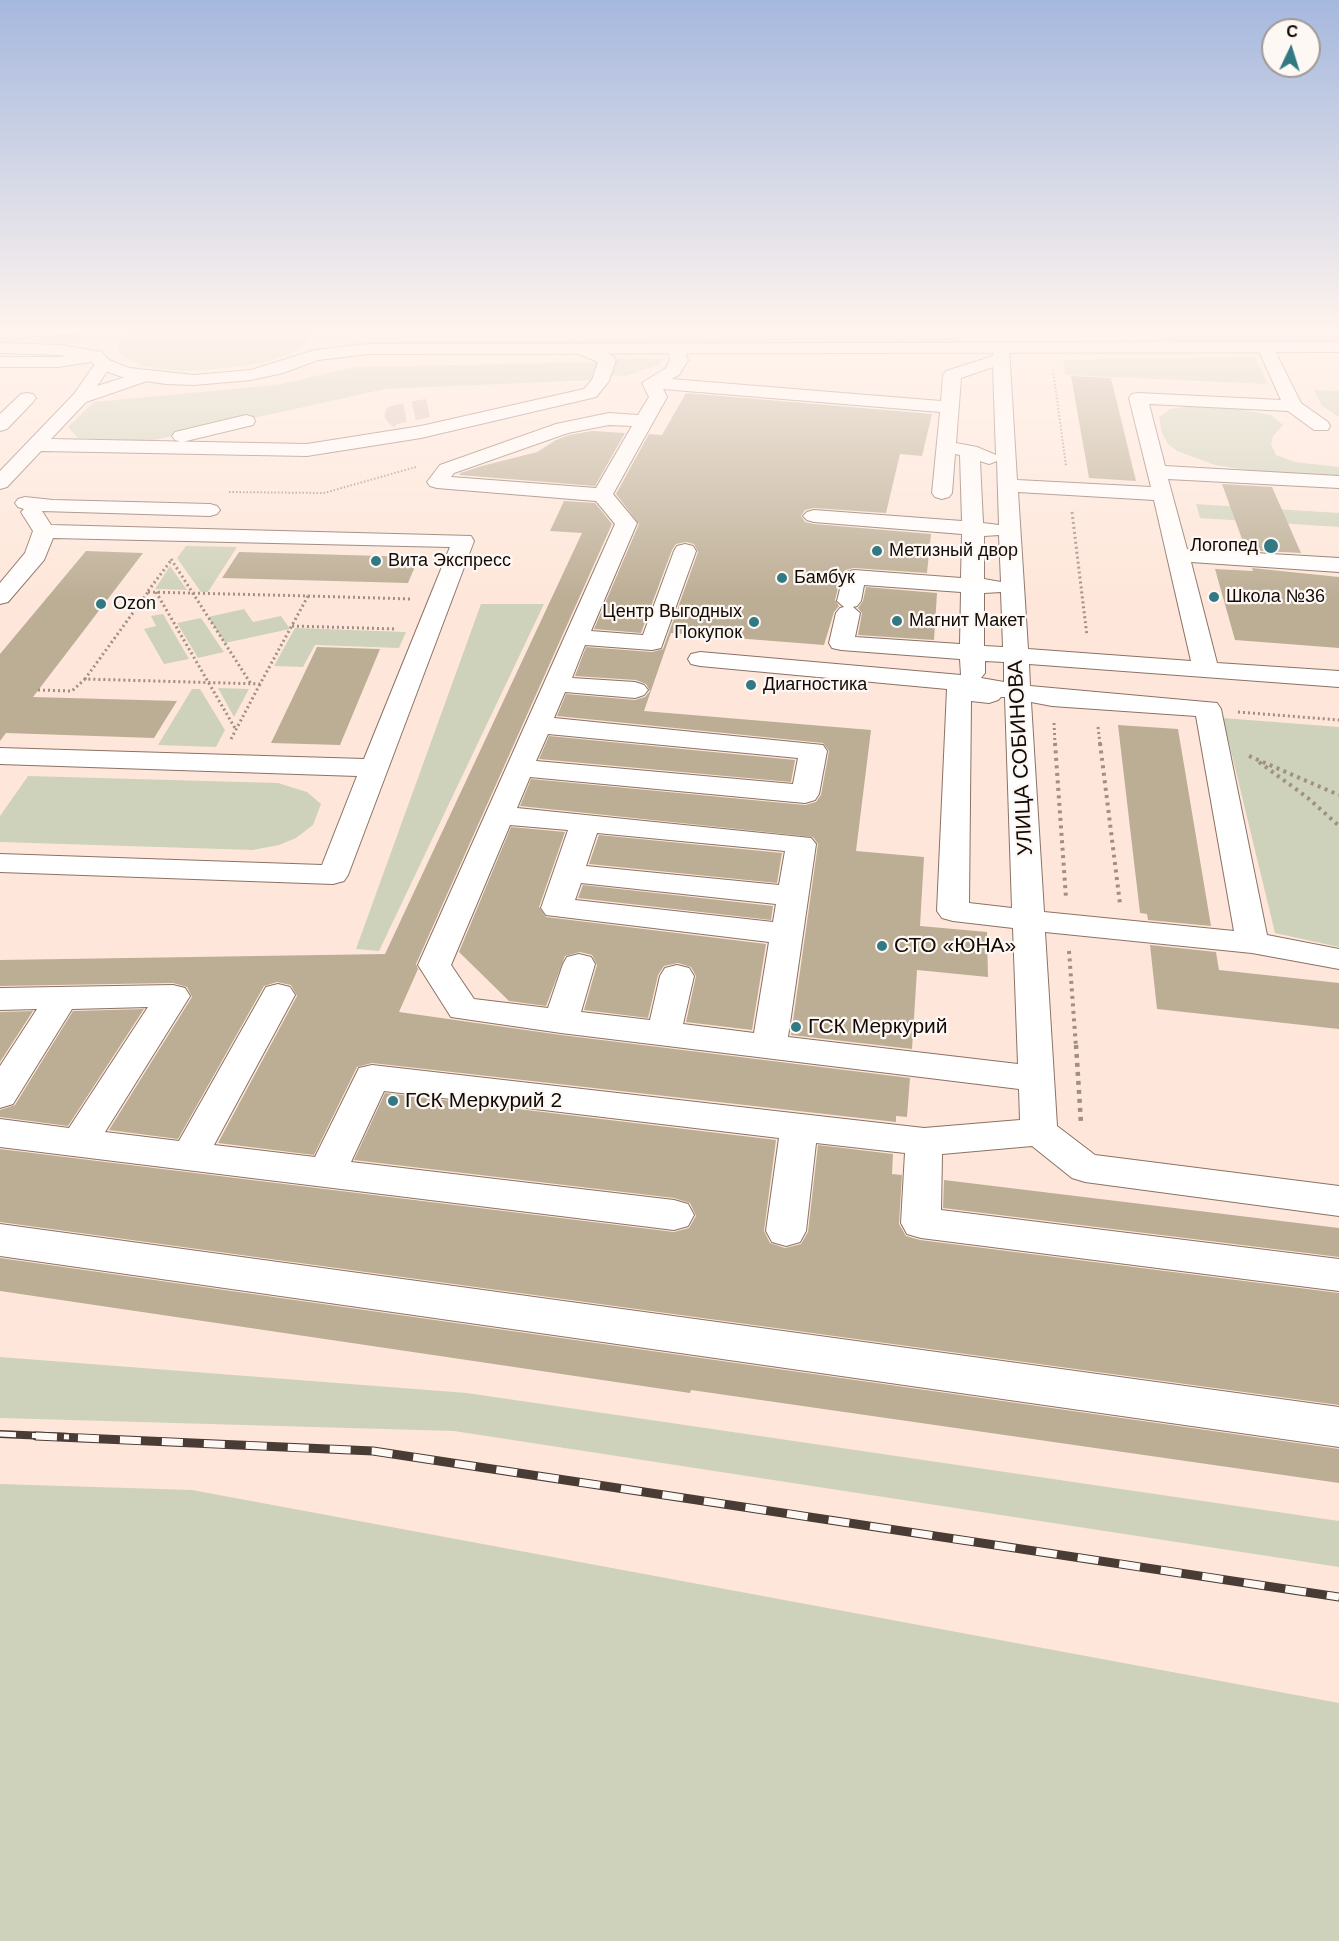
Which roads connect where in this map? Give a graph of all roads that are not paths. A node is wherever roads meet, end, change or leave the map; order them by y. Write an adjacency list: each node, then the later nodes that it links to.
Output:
1 (61, 419): 12 (main road)
2 (478, 419): 11 (main road)
3 (948, 419): 14 (main road)
4 (1004, 419): 17 (main road, УЛИЦА СОБИНОВА)
5 (1143, 419): 16 (main road)
6 (1311, 419): 10 (main road)
7 (400, 420): 11 (main road)
8 (246, 421): 13 (main road)
9 (644, 421): 21 (main road); 21 (main road)
10 (1321, 426)
11 (422, 432): 13 (main road)
12 (37, 445): 13 (main road); 18 (main road)
13 (163, 447)
14 (946, 447): 15 (main road); 25 (main road)
15 (970, 451): 17 (main road); 25 (main road)
16 (1156, 472): 19 (main road); 20 (main road)
17 (1007, 475): 20 (main road); 26 (main road, УЛИЦА СОБИНОВА)
18 (2, 481): 22 (main road)
19 (1339, 482)
20 (1164, 494): 29 (main road)
21 (602, 495): 34 (main road)
22 (25, 502): 23 (main road); 27 (main road)
23 (210, 510)
24 (814, 516): 25 (main road)
25 (972, 523): 26 (main road); 31 (main road)
26 (1009, 525): 32 (main road, УЛИЦА СОБИНОВА)
27 (44, 531): 33 (main road); 46 (main road)
28 (685, 551): 34 (main road)
29 (1179, 555): 30 (main road); 38 (main road)
30 (1339, 565)
31 (972, 586): 32 (main road); 35 (main road); 35 (main road)
32 (1012, 588): 36 (main road, УЛИЦА СОБИНОВА)
33 (0, 597)
34 (576, 638): 40 (main road)
35 (972, 653): 36 (main road); 41 (main road)
36 (1016, 656): 38 (main road); 43 (main road, УЛИЦА СОБИНОВА)
37 (700, 659): 41 (main road)
38 (1206, 670): 39 (main road)
39 (1339, 679)
40 (556, 684): 42 (main road); 44 (main road)
41 (972, 684): 43 (main road)
42 (635, 690)
43 (1017, 695): 53 (main road, УЛИЦА СОБИНОВА); 53 (main road); 55 (main road)
44 (540, 724): 47 (main road); 47 (main road)
45 (0, 756): 46 (main road)
46 (374, 768): 50 (main road)
47 (521, 768): 48 (main road)
48 (499, 815): 49 (main road); 62 (main road)
49 (585, 824): 51 (main road); 52 (main road)
50 (0, 863)
51 (569, 873): 52 (main road); 54 (main road)
52 (793, 896): 54 (main road)
53 (1029, 920): 55 (main road); 65 (main road, УЛИЦА СОБИНОВА)
54 (787, 934): 64 (main road)
55 (1252, 943): 56 (main road)
56 (1339, 959)
57 (579, 964): 62 (main road)
58 (678, 976): 63 (main road)
59 (278, 995): 72 (main road)
60 (62, 998): 61 (main road); 66 (main road); 71 (main road)
61 (0, 999)
62 (561, 1022): 63 (main road)
63 (664, 1034): 64 (main road)
64 (769, 1046): 65 (main road)
65 (1036, 1079): 68 (main road, УЛИЦА СОБИНОВА)
66 (0, 1095)
67 (799, 1126): 70 (main road); 73 (main road); 76 (main road)
68 (1039, 1132): 70 (main road); 74 (main road)
69 (0, 1133): 71 (main road)
70 (924, 1142): 78 (main road)
71 (79, 1143): 72 (main road)
72 (189, 1156): 73 (main road)
73 (327, 1173): 75 (main road)
74 (1339, 1201)
75 (674, 1215)
76 (786, 1231)
77 (0, 1240): 79 (main road)
78 (1339, 1275)
79 (1339, 1427)

